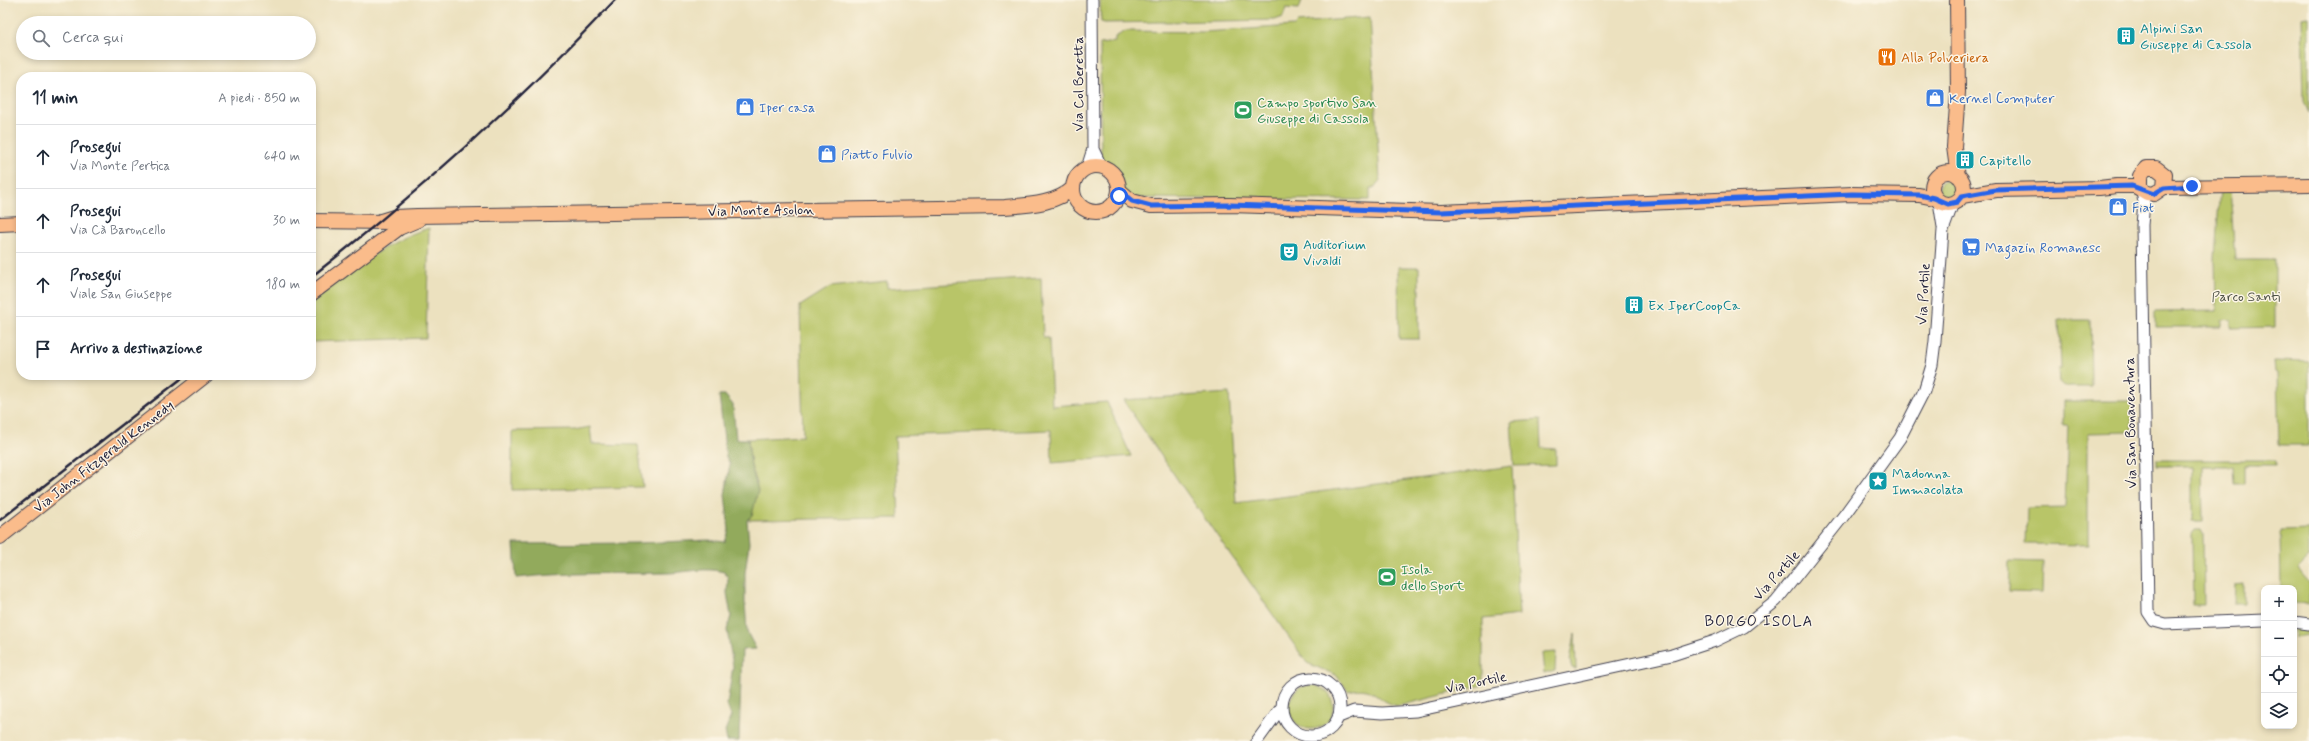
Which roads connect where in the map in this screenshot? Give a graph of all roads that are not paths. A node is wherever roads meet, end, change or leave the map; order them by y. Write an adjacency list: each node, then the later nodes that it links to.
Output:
1 (1092, 0): 4 (street, Via Col Beretta)
2 (1957, 0): 3 (main road)
3 (1954, 147): 7 (main road); 8 (main road)
4 (1093, 149): 5 (street, Via Col Beretta); 6 (street)
5 (1101, 166): 6 (main road); 15 (main road)
6 (1087, 168): 12 (main road)
7 (1938, 177): 8 (main road); 14 (main road); 17 (main road)
8 (1960, 177): 13 (main road); 18 (main road)
9 (2141, 185): 10 (main road); 10 (main road); 13 (main road); 26 (street, Via San Bonaventura)
10 (2162, 185): 11 (main road); 26 (street, Via San Bonaventura)
11 (2309, 185)
12 (1073, 188): 16 (main road, Via Monte Asolon); 19 (main road)
13 (1996, 190): 18 (main road)
14 (1904, 194): 15 (main road); 17 (main road)
15 (1117, 198): 19 (main road)
16 (1054, 199): 19 (main road, Via Monte Asolon); 20 (main road, Via Monte Asolon)
17 (1937, 200): 18 (main road); 25 (street, Via Portile)
18 (1958, 200): 25 (street, Via Portile)
19 (1077, 202)
20 (429, 220): 24 (main road, Via Monte Asolon); 24 (main road, Via Monte Asolon); 27 (main road)
21 (316, 221): 24 (main road, Via Monte Asolon)
22 (16, 223): 23 (main road)
23 (0, 224)
24 (388, 225): 27 (main road)
25 (1943, 230): 36 (street, Via Portile)
26 (2143, 240): 31 (street, Via San Bonaventura)
27 (382, 242): 28 (main road)
28 (316, 290)
29 (200, 380): 30 (main road, Via John Fitzgerald Kennedy)
30 (0, 537)
31 (2261, 620)
32 (2297, 622): 33 (street)
33 (2309, 624)
34 (1339, 697): 35 (street); 36 (street, Via Portile); 37 (street)
35 (1281, 708): 38 (street); 39 (street)
36 (1368, 711): 37 (street, Via Portile)
37 (1339, 717): 38 (street)
38 (1290, 729): 39 (street)
39 (1260, 737)

